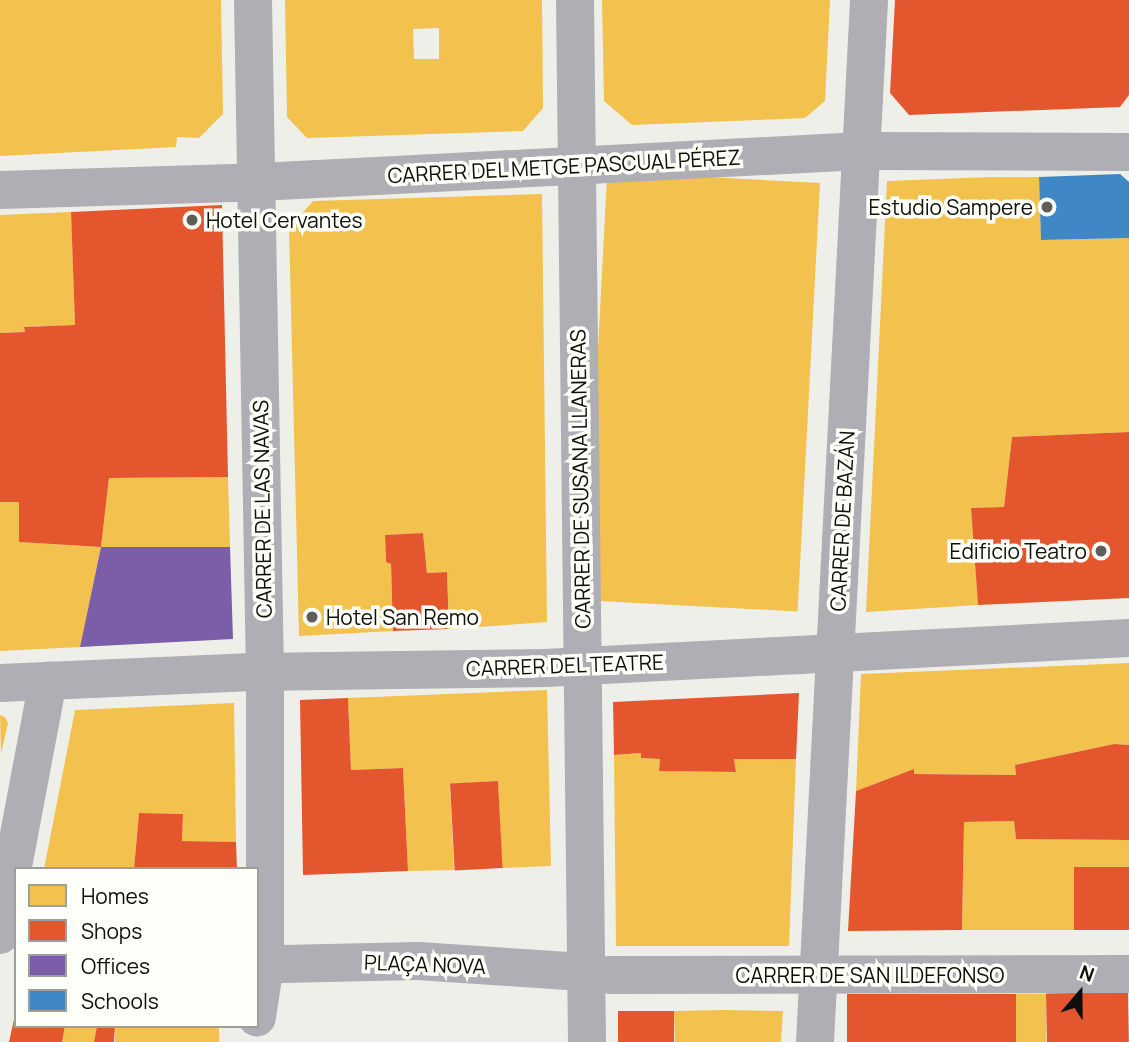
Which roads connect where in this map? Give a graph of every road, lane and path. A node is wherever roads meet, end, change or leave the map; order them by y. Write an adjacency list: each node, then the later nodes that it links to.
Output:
1 (253, 0): 7 (street, CARRER DE LAS NAVAS)
2 (575, 0): 6 (street, CARRER DE SUSANA LLANERAS)
3 (869, 0): 4 (street, CARRER DE BAZÁN)
4 (861, 151): 5 (street, CARRER DEL METGE PASCUAL PÉREZ); 6 (street, CARRER DEL METGE PASCUAL PÉREZ); 10 (street, CARRER DE BAZÁN)
5 (1129, 152)
6 (576, 167): 7 (street, CARRER DEL METGE PASCUAL PÉREZ); 11 (street, CARRER DE SUSANA LLANERAS)
7 (258, 180): 8 (street, CARRER DEL METGE PASCUAL PÉREZ); 12 (street, CARRER DE LAS NAVAS)
8 (0, 190)
9 (1129, 638): 10 (street, CARRER DEL TEATRE)
10 (835, 652): 11 (street, CARRER DEL TEATRE); 18 (street, CARRER DE BAZÁN)
11 (583, 665): 12 (street, CARRER DEL TEATRE); 22 (street, CARRER DE SUSANA LLANERAS)
12 (265, 673): 13 (street, CARRER DEL TEATRE); 21 (street, CARRER DE LAS NAVAS)
13 (48, 680): 14 (street, CARRER DEL TEATRE); 15 (street)
14 (0, 683)
15 (0, 935)
16 (282, 964): 17 (street, PLAÇA NOVA)
17 (568, 971)
18 (819, 974): 19 (street, CARRER DE SAN ILDEFONSO); 20 (street, CARRER DE SAN ILDEFONSO); 23 (street, CARRER DE BAZÁN)
19 (1129, 974)
20 (610, 975)
21 (259, 1004)
22 (587, 1042)
23 (815, 1042)

